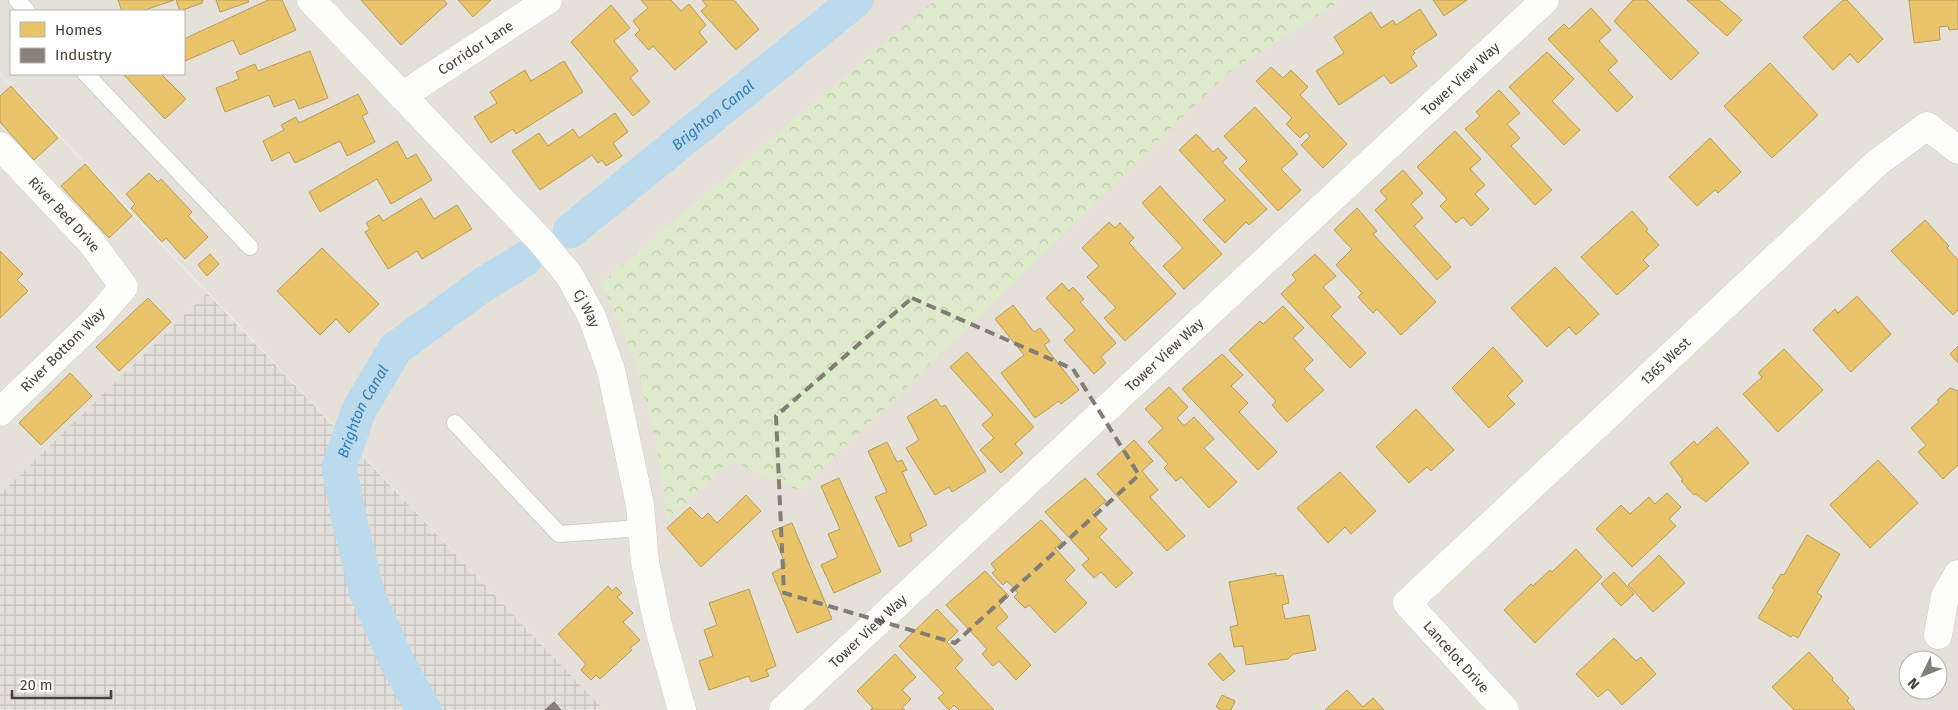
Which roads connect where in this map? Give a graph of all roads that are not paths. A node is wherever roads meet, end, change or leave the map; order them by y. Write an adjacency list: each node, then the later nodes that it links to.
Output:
1 (17, 0): 5 (lane)
2 (311, 0): 7 (street, Cj Way)
3 (548, 0): 7 (street, Corridor Lane)
4 (1545, 0): 19 (street, Tower View Way)
5 (26, 10)
6 (87, 75): 10 (lane)
7 (402, 96): 14 (street, Cj Way)
8 (0, 146): 11 (street, River Bed Drive)
9 (1958, 150): 16 (street, 1365 West)
10 (250, 248)
11 (124, 287): 12 (street, River Bottom Way)
12 (0, 412)
13 (455, 423): 14 (lane)
14 (642, 528): 18 (street, Cj Way)
15 (1958, 574): 17 (street)
16 (1407, 603): 20 (street, Lancelot Drive)
17 (1938, 635)
18 (682, 710)
19 (783, 710)
20 (1505, 710)

